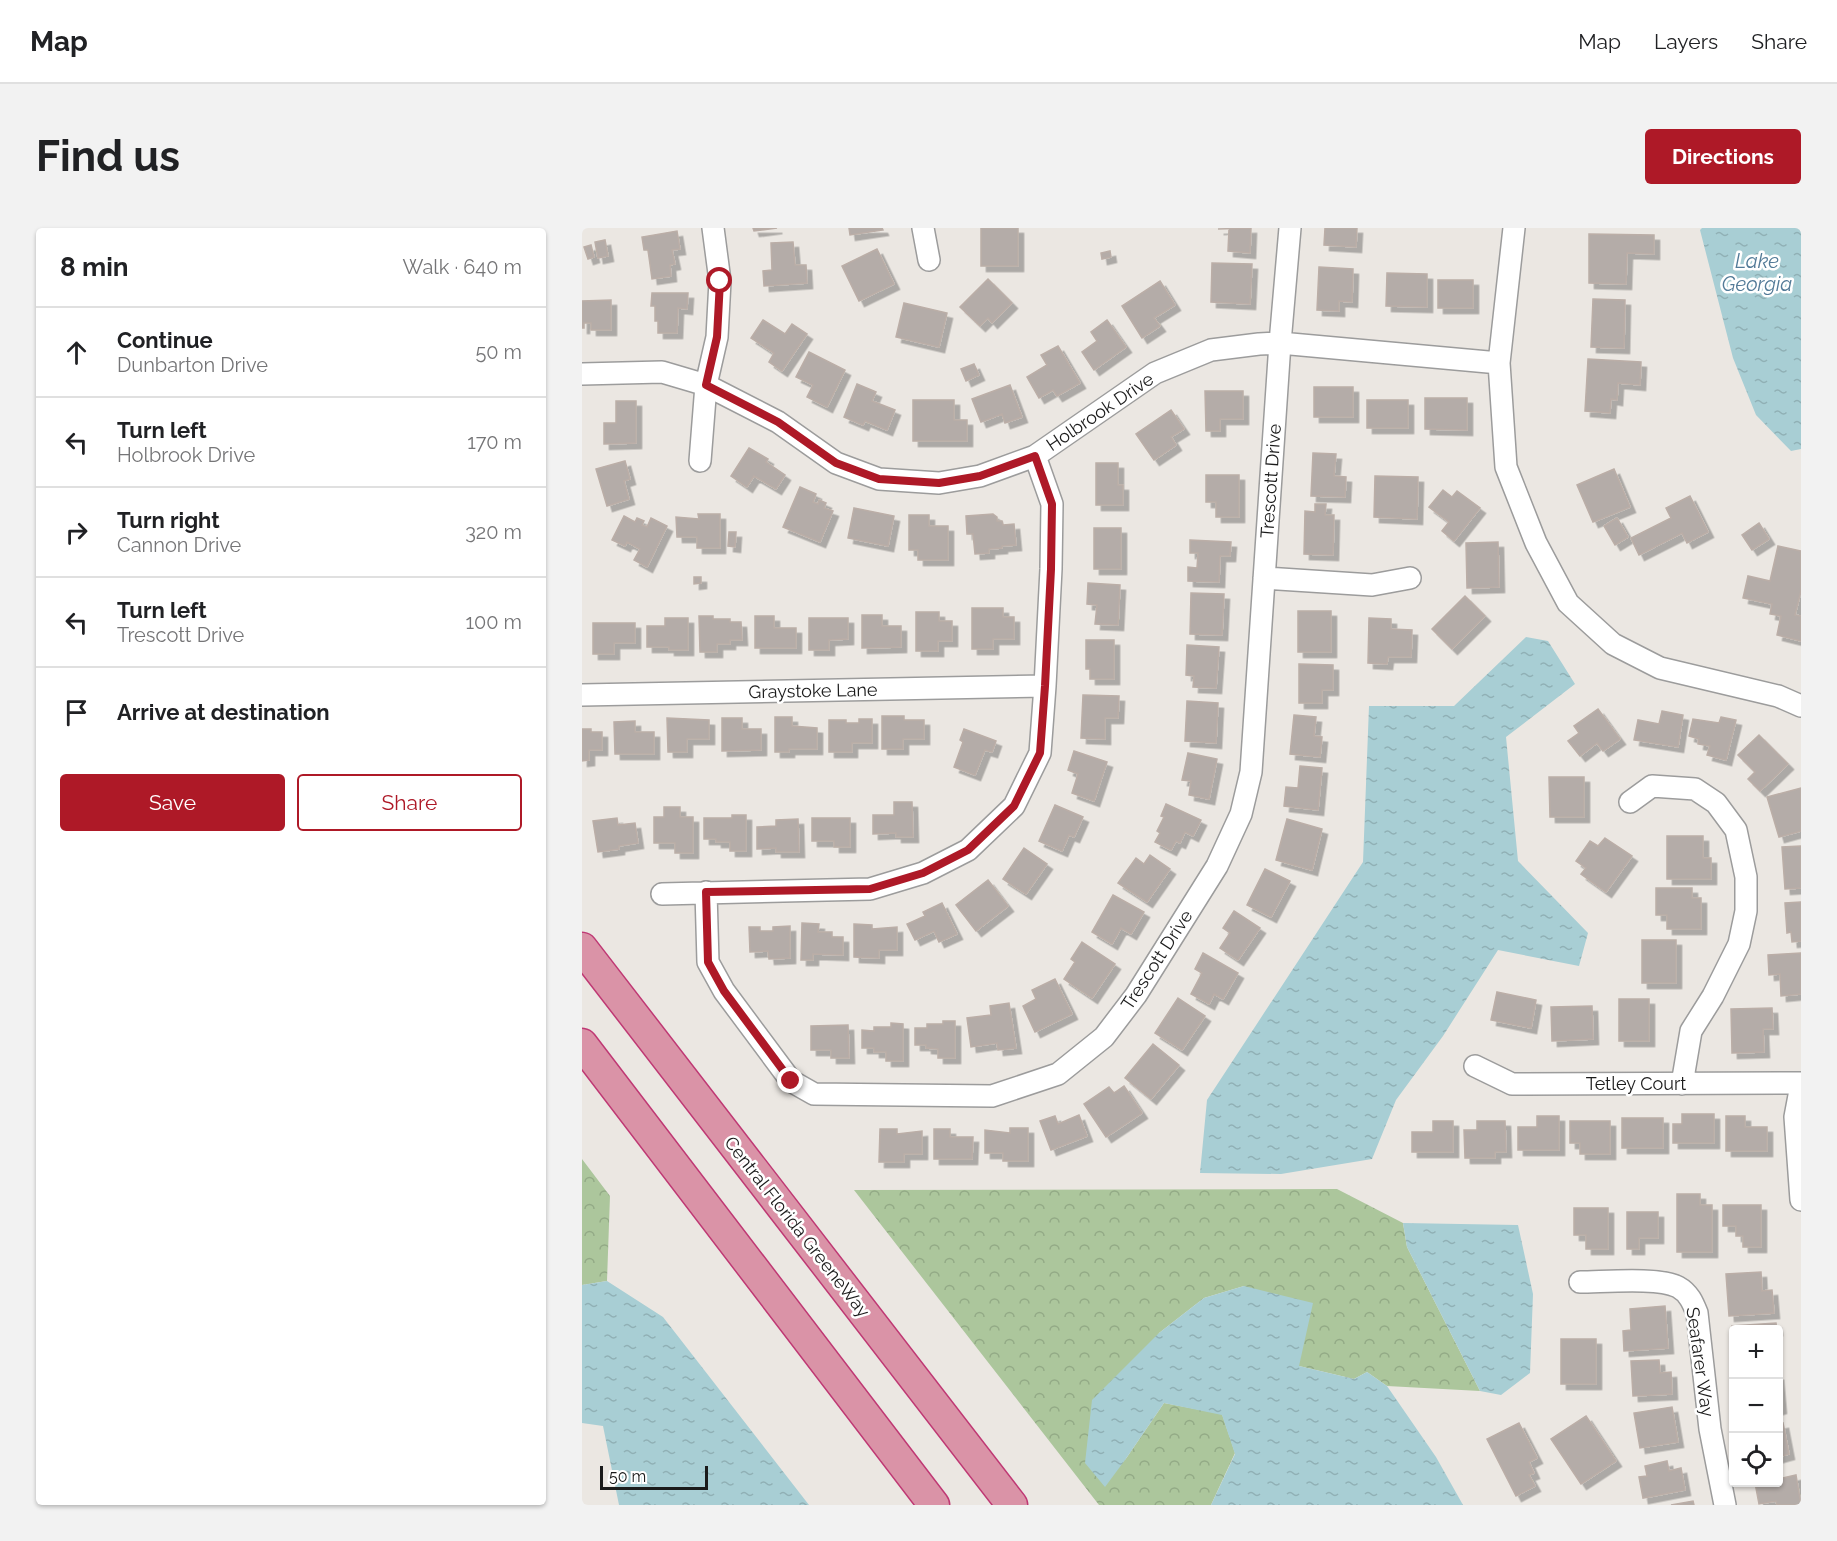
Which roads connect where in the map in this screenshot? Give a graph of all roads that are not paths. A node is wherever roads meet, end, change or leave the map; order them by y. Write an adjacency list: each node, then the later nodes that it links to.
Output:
1 (713, 228): 9 (street)
2 (923, 228): 5 (street)
3 (1290, 228): 6 (street, Trescott Drive)
4 (1514, 228): 7 (street)
5 (929, 260)
6 (1280, 343): 7 (street, Holbrook Drive); 10 (street, Holbrook Drive); 12 (street, Trescott Drive)
7 (1500, 363): 16 (street)
8 (582, 374): 9 (street, Holbrook Drive)
9 (706, 385): 10 (street, Holbrook Drive); 11 (street)
10 (1035, 456): 14 (street)
11 (700, 461)
12 (1264, 578): 13 (street); 18 (street, Trescott Drive)
13 (1410, 578)
14 (1045, 686): 15 (street, Graystoke Lane); 18 (street)
15 (582, 695)
16 (1801, 706)
17 (1630, 802): 23 (street)
18 (706, 892): 19 (street)
19 (662, 894)
20 (582, 948): 28 (highway, Central Florida GreeneWay)
21 (582, 1044): 27 (highway)
22 (1475, 1066): 23 (street, Tetley Court)
23 (1682, 1084): 24 (street, Tetley Court)
24 (1801, 1084): 25 (street)
25 (1801, 1200)
26 (1580, 1282): 29 (street, Seafarer Way)
27 (934, 1505)
28 (1012, 1505)
29 (1725, 1505)

